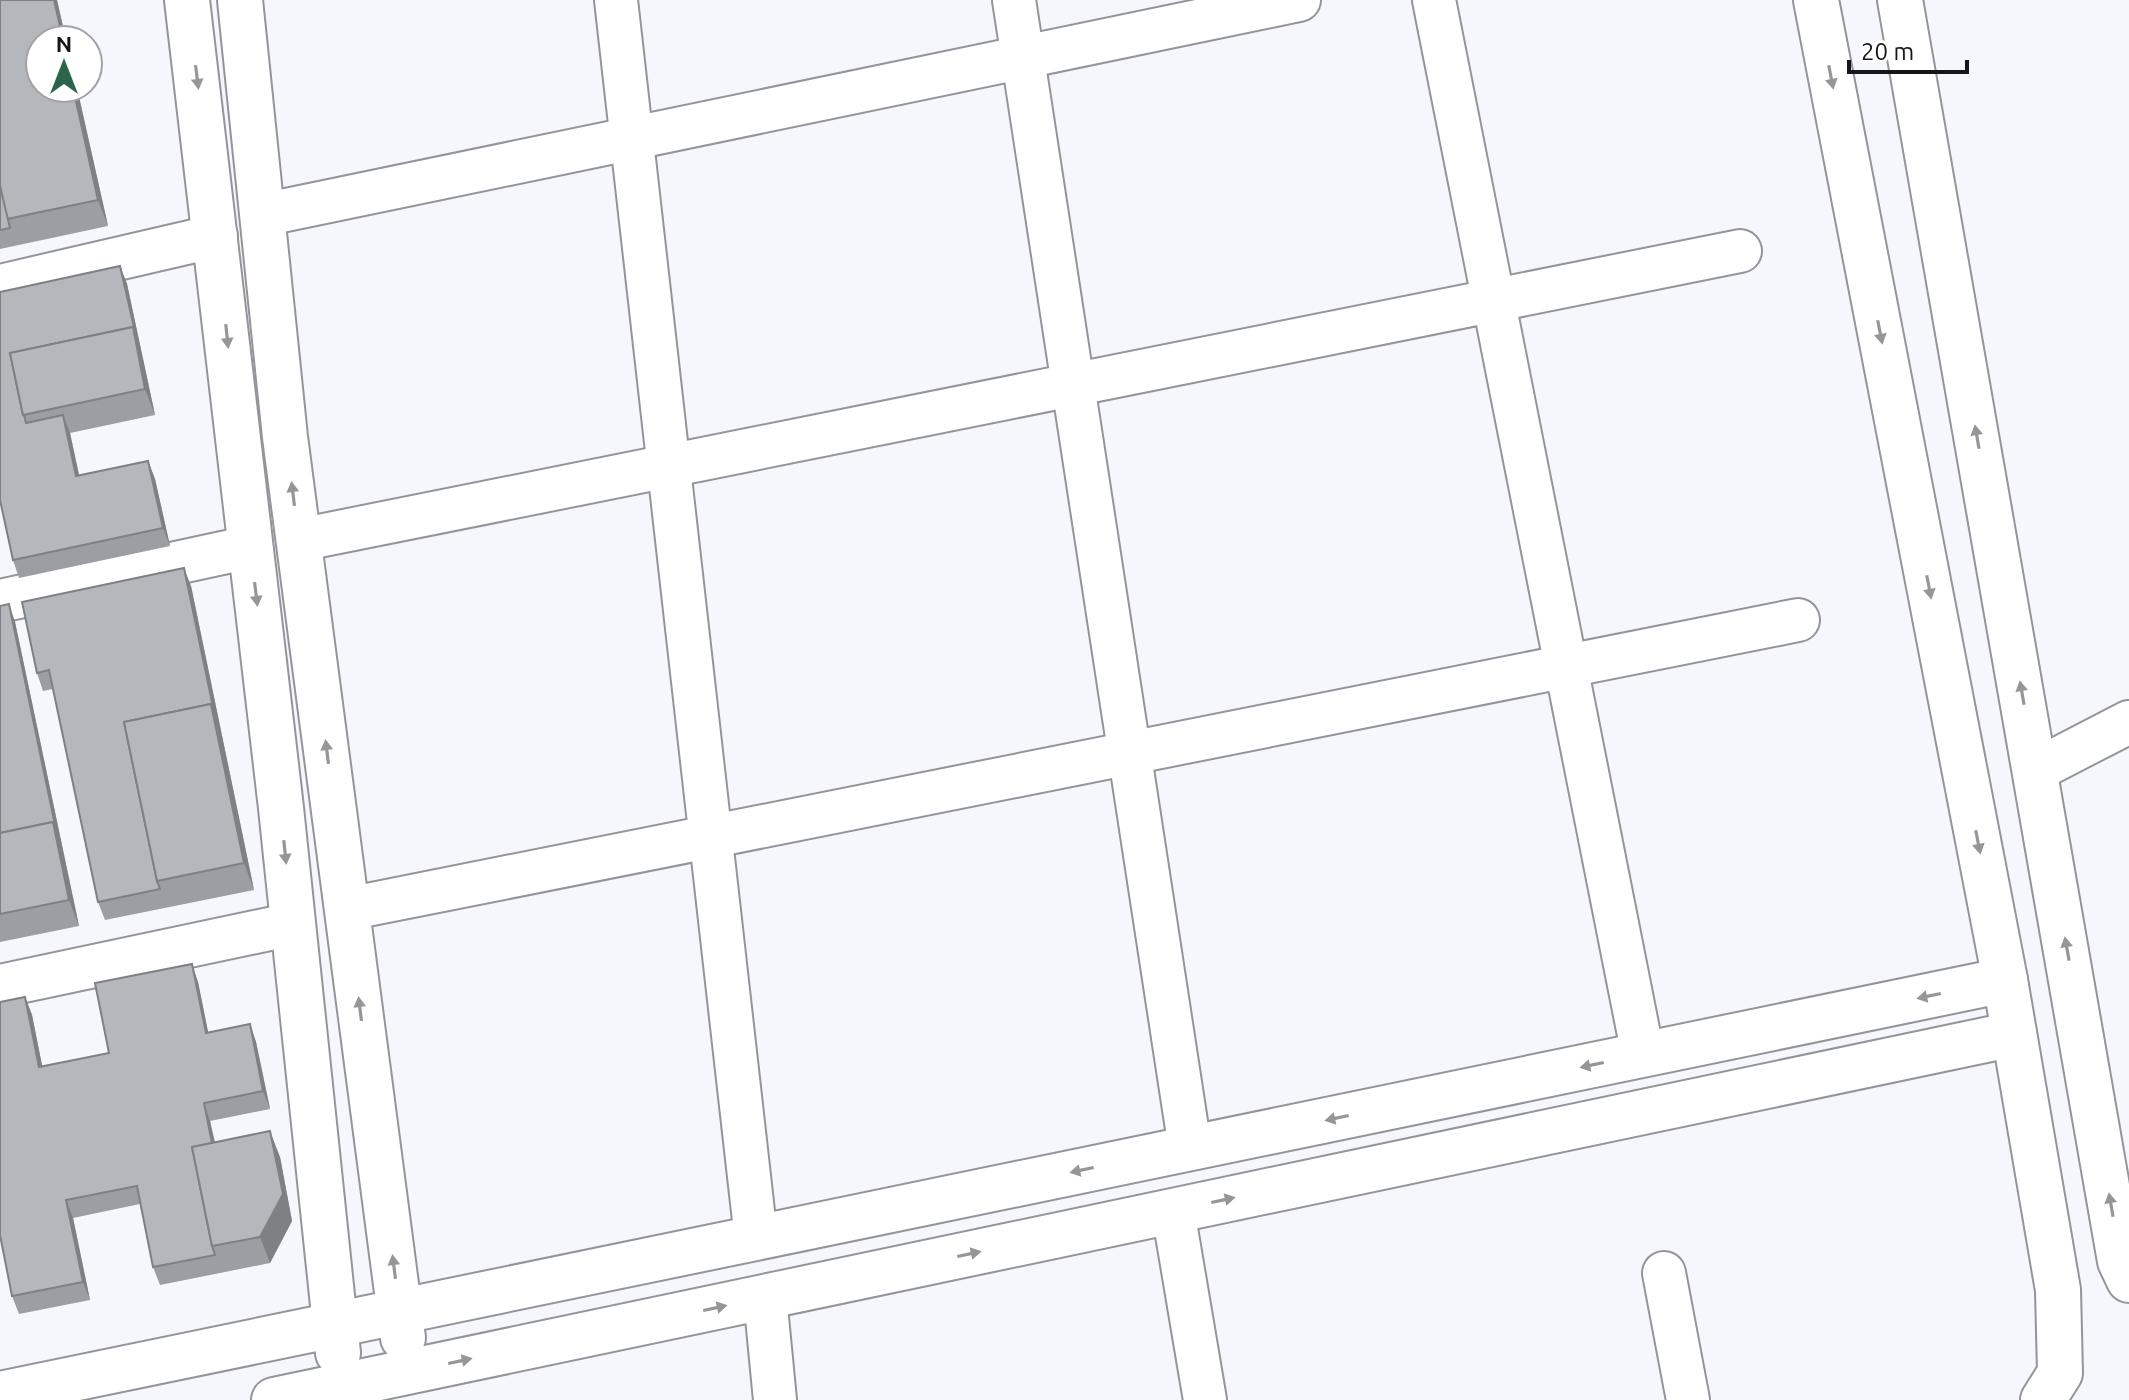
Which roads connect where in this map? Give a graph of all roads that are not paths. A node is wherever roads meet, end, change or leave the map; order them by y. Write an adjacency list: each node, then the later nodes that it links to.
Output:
1 (187, 0): 12 (street, one-way to 12)
2 (240, 0): 11 (street)
3 (616, 0): 10 (street)
4 (1014, 0): 9 (street)
5 (1299, 0): 9 (street)
6 (1434, 0): 15 (street)
7 (1816, 0): 29 (street, one-way to 29)
8 (1900, 0): 25 (street, one-way to 8)
9 (1023, 57): 10 (street); 16 (street)
10 (632, 138): 11 (street); 17 (street)
11 (262, 215): 18 (street, one-way to 11)
12 (216, 236): 14 (street); 19 (street, one-way to 19)
13 (1740, 251): 15 (street)
14 (0, 286)
15 (1494, 300): 16 (street); 22 (street)
16 (1073, 385): 17 (street); 24 (street)
17 (669, 466): 18 (street); 26 (street)
18 (299, 540): 27 (street, one-way to 18)
19 (250, 547): 20 (street); 28 (street, one-way to 28)
20 (0, 601)
21 (1798, 620): 22 (street)
22 (1566, 666): 24 (street); 32 (street)
23 (2129, 722): 25 (street)
24 (1129, 753): 26 (street); 33 (street)
25 (2036, 770): 37 (street, one-way to 25)
26 (710, 836): 27 (street); 35 (street)
27 (347, 909): 39 (street, one-way to 27)
28 (293, 924): 30 (street); 40 (street)
29 (2005, 980): 31 (street); 32 (street, one-way to 32)
30 (0, 986)
31 (2014, 1034): 34 (street, one-way to 31); 48 (street)
32 (1643, 1055): 33 (street, one-way to 33)
33 (1190, 1148): 35 (street, one-way to 35)
34 (1173, 1211): 38 (street, one-way to 34); 46 (street)
35 (756, 1238): 39 (street)
36 (1664, 1273): 47 (street)
37 (2129, 1280)
38 (765, 1297): 41 (street, one-way to 38); 45 (street)
39 (400, 1312): 40 (street); 41 (street)
40 (336, 1325): 42 (street); 43 (street)
41 (410, 1386): 42 (street)
42 (343, 1393): 44 (street)
43 (0, 1394)
44 (274, 1400)
45 (775, 1400)
46 (1205, 1400)
47 (1688, 1400)
48 (2043, 1400)

